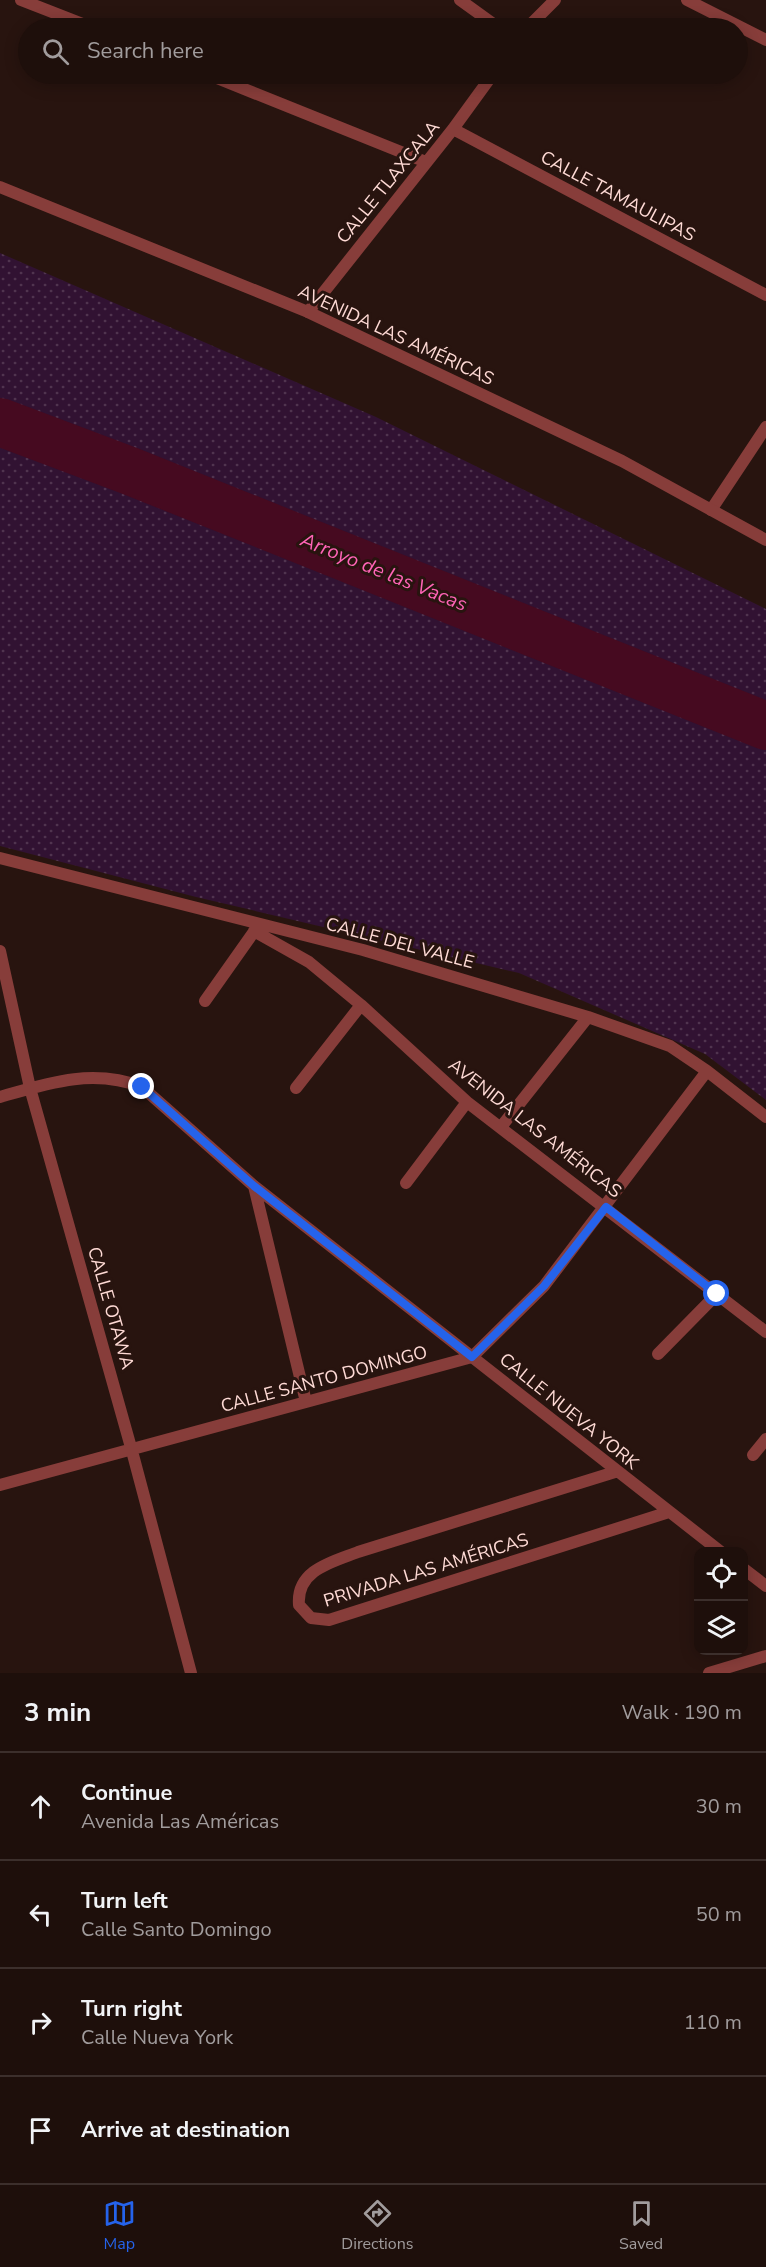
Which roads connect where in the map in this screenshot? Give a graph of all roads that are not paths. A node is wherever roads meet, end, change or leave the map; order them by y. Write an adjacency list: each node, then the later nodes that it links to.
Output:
1 (21, 0): 5 (street)
2 (460, 0): 6 (street)
3 (555, 0): 7 (street)
4 (687, 0): 8 (street)
5 (67, 18)
6 (485, 18)
7 (537, 18)
8 (723, 18)
9 (748, 31): 10 (street)
10 (766, 40)
11 (232, 84): 14 (street)
12 (486, 84): 13 (street, CALLE TLAXCALA)
13 (453, 129): 14 (street, CALLE TLAXCALA); 16 (street, CALLE TAMAULIPAS)
14 (426, 162): 17 (street, CALLE TLAXCALA)
15 (0, 187): 17 (street, AVENIDA LAS AMÉRICAS)
16 (766, 295)
17 (308, 312): 19 (street, AVENIDA LAS AMÉRICAS)
18 (766, 427): 19 (street)
19 (711, 510): 20 (street, AVENIDA LAS AMÉRICAS)
20 (766, 540)
21 (0, 858): 22 (street, CALLE DEL VALLE)
22 (256, 928): 24 (street); 25 (street, AVENIDA LAS AMÉRICAS); 26 (street, CALLE DEL VALLE)
23 (0, 951): 28 (street, CALLE OTAWA)
24 (205, 1001)
25 (361, 1005): 29 (street); 31 (street, AVENIDA LAS AMÉRICAS)
26 (588, 1017): 27 (street, CALLE DEL VALLE); 33 (street)
27 (707, 1071): 32 (street, CALLE DEL VALLE); 36 (street, CALLE SANTO DOMINGO)
28 (30, 1088): 30 (street, CALLE NUEVA YORK); 35 (street, CALLE NUEVA YORK); 43 (street, CALLE OTAWA)
29 (296, 1088)
30 (0, 1096)
31 (467, 1102): 33 (street, AVENIDA LAS AMÉRICAS); 34 (street)
32 (766, 1117)
33 (501, 1127): 36 (street, AVENIDA LAS AMÉRICAS)
34 (406, 1183)
35 (254, 1186): 40 (street, CALLE NUEVA YORK); 41 (street)
36 (606, 1207): 37 (street, AVENIDA LAS AMÉRICAS); 40 (street, CALLE SANTO DOMINGO)
37 (717, 1294): 38 (street, AVENIDA LAS AMÉRICAS); 39 (street)
38 (766, 1332)
39 (658, 1354)
40 (472, 1357): 41 (street, CALLE SANTO DOMINGO); 45 (street, CALLE NUEVA YORK)
41 (306, 1402): 43 (street, CALLE SANTO DOMINGO)
42 (766, 1439): 44 (street)
43 (132, 1451): 46 (street, CALLE SANTO DOMINGO); 52 (street, CALLE OTAWA)
44 (753, 1455)
45 (615, 1472): 47 (street, CALLE NUEVA YORK); 47 (street, PRIVADA LAS AMÉRICAS)
46 (0, 1485)
47 (669, 1512): 48 (street, CALLE NUEVA YORK)
48 (716, 1547)
49 (748, 1572): 50 (street)
50 (766, 1586)
51 (766, 1656): 53 (street)
52 (191, 1673)
53 (709, 1673)

